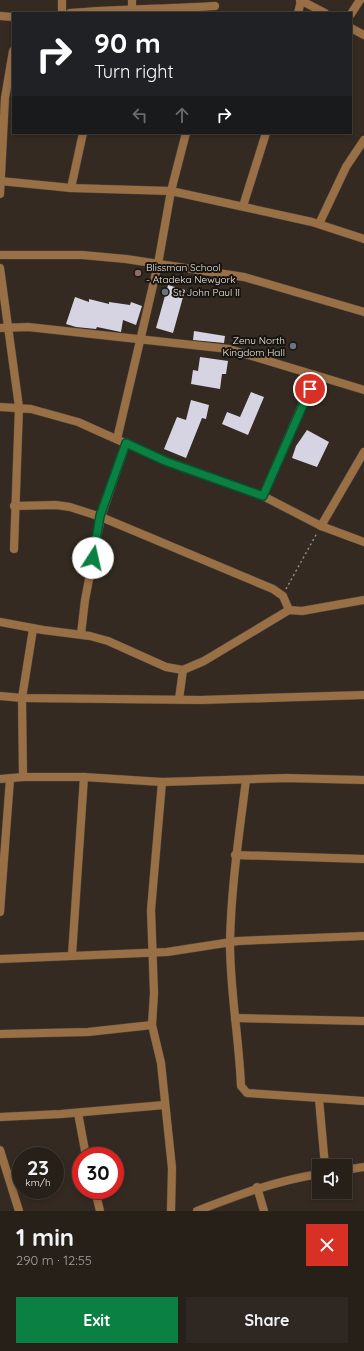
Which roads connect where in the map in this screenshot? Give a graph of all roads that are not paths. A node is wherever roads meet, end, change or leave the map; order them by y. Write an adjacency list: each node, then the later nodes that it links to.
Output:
1 (62, 0): 7 (street)
2 (132, 0): 6 (street)
3 (301, 0): 9 (street); 10 (street)
4 (360, 0): 11 (street)
5 (215, 6): 6 (street)
6 (132, 9): 8 (street)
7 (62, 12)
8 (99, 12)
9 (298, 12)
10 (323, 12)
11 (352, 12)
12 (0, 16): 13 (street)
13 (12, 17)
14 (352, 29): 15 (street)
15 (364, 35)
16 (12, 54): 17 (street)
17 (2, 98): 22 (street)
18 (83, 134): 23 (street)
19 (186, 134): 24 (street)
20 (266, 134): 26 (street)
21 (364, 140): 27 (street)
22 (0, 181): 23 (street); 25 (street)
23 (71, 188): 24 (street)
24 (171, 191): 26 (street); 30 (street)
25 (0, 194)
26 (243, 206): 27 (street)
27 (319, 224): 28 (street)
28 (364, 239)
29 (0, 255): 30 (street)
30 (158, 264): 32 (street); 35 (street)
31 (0, 268): 34 (street)
32 (364, 312)
33 (0, 328): 34 (street)
34 (9, 328): 35 (street); 39 (street)
35 (140, 340): 36 (street); 40 (street)
36 (315, 375): 37 (street); 43 (street)
37 (364, 390)
38 (0, 407): 39 (street)
39 (19, 407): 40 (street); 44 (street)
40 (117, 439): 41 (street)
41 (126, 443): 43 (street); 45 (street)
42 (364, 452): 46 (street)
43 (263, 496): 46 (street)
44 (14, 506): 45 (street); 48 (street)
45 (100, 516): 50 (street); 53 (street)
46 (321, 526): 47 (street)
47 (364, 542)
48 (14, 549)
49 (364, 600): 50 (street)
50 (289, 610): 54 (street)
51 (0, 622): 52 (street)
52 (33, 629): 53 (street); 57 (street)
53 (82, 634): 54 (street)
54 (183, 670): 58 (street)
55 (364, 694): 58 (street)
56 (0, 696): 57 (street)
57 (22, 698): 58 (street); 59 (street)
58 (179, 699)
59 (23, 777): 60 (street); 62 (street)
60 (84, 777): 65 (street); 72 (street)
61 (0, 779): 62 (street)
62 (10, 779): 68 (street)
63 (246, 780): 64 (street); 65 (street); 66 (street)
64 (364, 780)
65 (162, 782): 71 (street)
66 (235, 855): 67 (street); 70 (street)
67 (364, 859)
68 (0, 912)
69 (364, 936): 70 (street)
70 (230, 943): 71 (street); 74 (street)
71 (152, 952): 72 (street); 76 (street)
72 (72, 955): 73 (street)
73 (0, 960)
74 (235, 1018): 75 (street); 78 (street)
75 (364, 1021)
76 (152, 1025): 77 (street); 80 (street)
77 (0, 1034)
78 (319, 1099): 79 (street); 85 (street)
79 (364, 1102)
80 (164, 1105): 81 (street); 93 (street)
81 (78, 1113): 82 (street); 83 (street)
82 (0, 1117)
83 (84, 1147)
84 (0, 1150): 91 (street)
85 (324, 1159)
86 (364, 1167): 87 (street)
87 (352, 1169)
88 (312, 1175): 89 (street)
89 (257, 1187): 94 (street); 95 (street)
90 (97, 1199): 92 (street)
91 (19, 1211)
92 (100, 1211)
93 (171, 1211)
94 (197, 1211)
95 (264, 1211)

